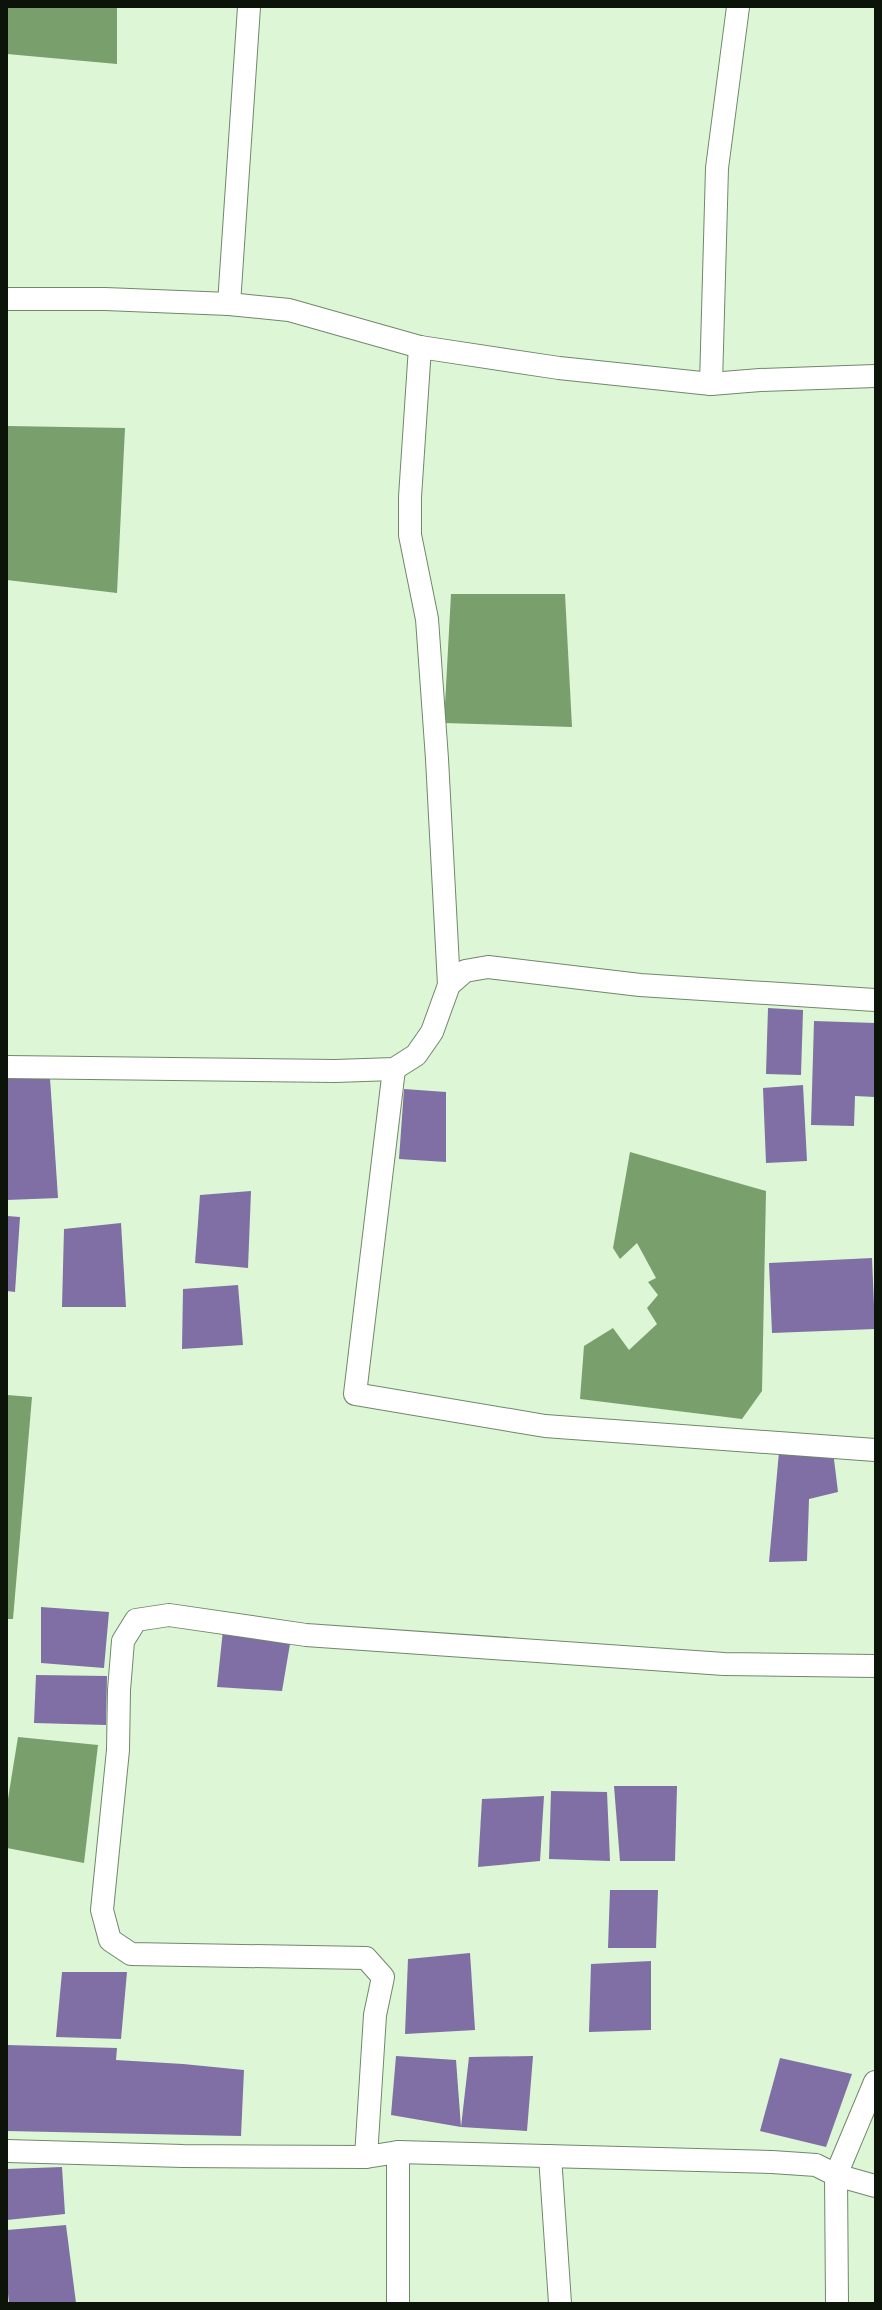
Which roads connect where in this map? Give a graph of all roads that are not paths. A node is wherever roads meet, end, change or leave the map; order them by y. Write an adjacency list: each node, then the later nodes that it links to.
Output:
1 (249, 7): 4 (street)
2 (738, 7): 7 (street)
3 (7, 299): 4 (street)
4 (229, 304): 5 (street)
5 (420, 347): 7 (street); 8 (street)
6 (875, 376): 7 (street)
7 (712, 384)
8 (449, 985): 9 (street); 11 (street)
9 (875, 1000)
10 (7, 1066): 11 (street)
11 (394, 1069): 12 (street)
12 (875, 1450)
13 (875, 1666): 18 (street)
14 (875, 2082): 19 (street)
15 (7, 2151): 18 (street)
16 (398, 2152): 17 (street); 18 (street); 21 (street)
17 (550, 2156): 19 (street); 22 (street)
18 (366, 2157)
19 (836, 2175): 20 (street); 23 (street)
20 (875, 2186)
21 (398, 2303)
22 (560, 2303)
23 (837, 2303)

